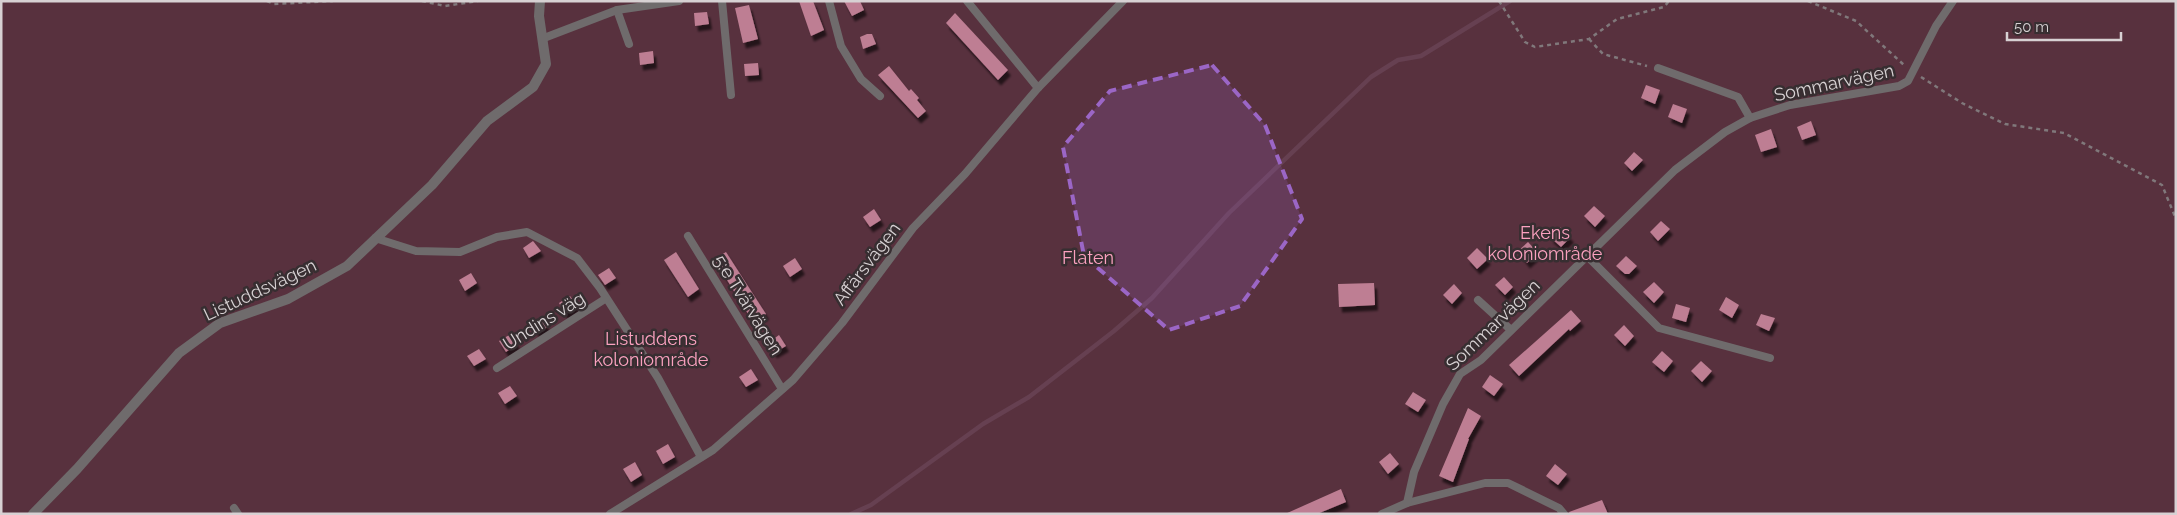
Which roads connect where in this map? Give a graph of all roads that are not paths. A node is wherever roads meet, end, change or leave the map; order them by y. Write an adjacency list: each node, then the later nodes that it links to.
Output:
1 (540, 1): 10 (street, Listuddsvägen)
2 (679, 1): 9 (lane)
3 (722, 1): 14 (lane)
4 (828, 1): 15 (lane)
5 (967, 1): 13 (lane)
6 (1123, 1): 8 (lane, Affärsvägen)
7 (1953, 1): 16 (lane, Sommarvägen)
8 (1114, 4): 13 (lane, Affärsvägen)
9 (617, 10): 10 (lane); 11 (lane)
10 (544, 38): 18 (street, Listuddsvägen)
11 (629, 44)
12 (1658, 68): 16 (lane)
13 (1038, 88): 25 (lane, Affärsvägen)
14 (731, 95)
15 (880, 96)
16 (1750, 118): 19 (lane, Sommarvägen)
17 (688, 236): 25 (lane, 5:e Tvärvägen)
18 (375, 238): 20 (lane, Undins väg); 29 (street, Listuddsvägen)
19 (1587, 256): 22 (lane, Sommarvägen); 23 (lane)
20 (606, 299): 24 (lane, Undins väg); 26 (lane, Undins väg)
21 (1478, 300): 22 (lane)
22 (1511, 330): 27 (lane, Sommarvägen)
23 (1770, 358)
24 (497, 368)
25 (782, 389): 26 (lane, Affärsvägen)
26 (701, 457): 28 (lane, Affärsvägen)
27 (1407, 503): 31 (lane); 32 (lane)
28 (613, 512): 30 (lane)
29 (34, 514)
30 (626, 514)
31 (1382, 514)
32 (1564, 514)

